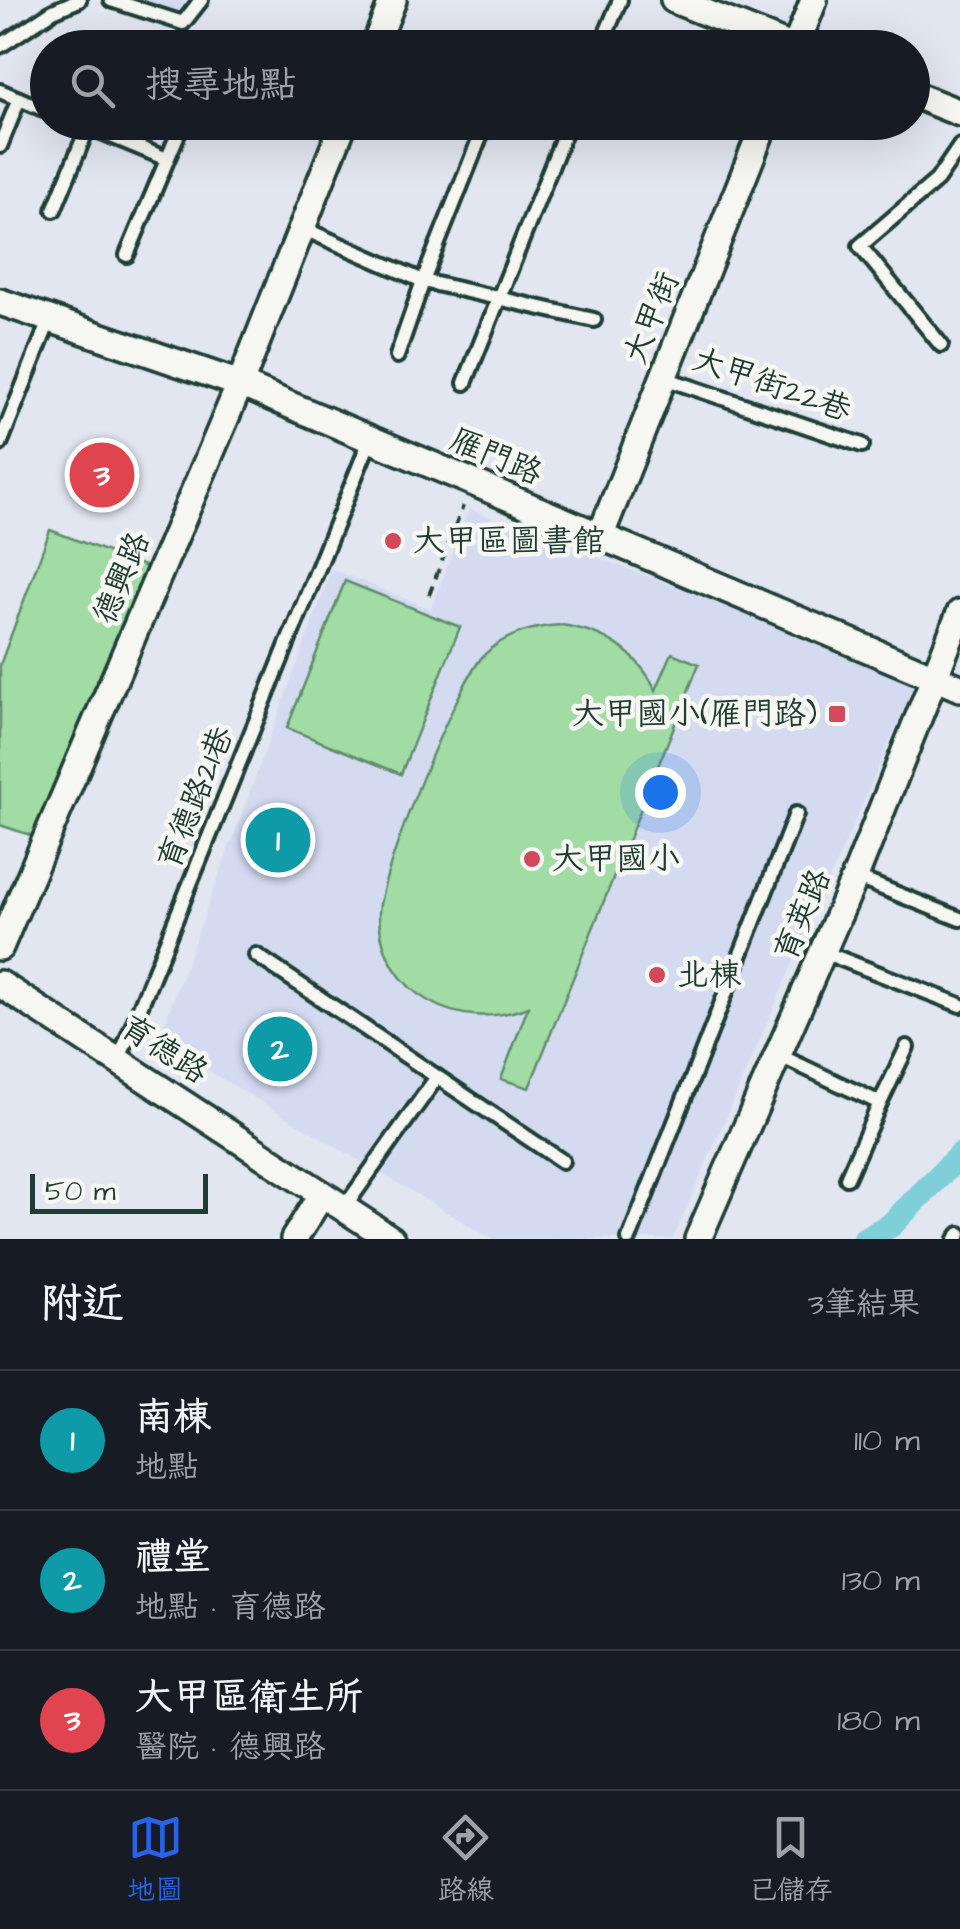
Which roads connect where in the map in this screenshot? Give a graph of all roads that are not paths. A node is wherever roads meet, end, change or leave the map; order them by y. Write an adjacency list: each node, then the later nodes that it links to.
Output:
1 (80, 0): 12 (lane)
2 (111, 0): 3 (lane)
3 (201, 0)
4 (393, 0): 8 (street)
5 (620, 0): 9 (lane)
6 (674, 0): 10 (street)
7 (814, 0): 11 (street)
8 (386, 30)
9 (608, 30)
10 (749, 30)
11 (802, 30)
12 (0, 46)
13 (0, 91): 14 (lane)
14 (19, 99): 16 (lane); 25 (lane)
15 (930, 101): 17 (street)
16 (30, 104)
17 (960, 112)
18 (77, 140): 28 (lane)
19 (119, 140): 27 (lane)
20 (175, 140): 27 (lane)
21 (337, 140): 29 (street, 德興路)
22 (479, 140): 31 (lane)
23 (563, 140): 32 (lane)
24 (758, 140): 38 (street, 大甲街)
25 (0, 146)
26 (960, 146): 36 (lane)
27 (166, 159): 30 (lane)
28 (54, 210)
29 (302, 228): 31 (lane); 40 (street, 德興路)
30 (127, 254)
31 (423, 281): 32 (lane); 37 (lane)
32 (499, 298): 34 (lane); 39 (lane)
33 (0, 302): 35 (street, 雁門路)
34 (594, 320)
35 (50, 321): 40 (street, 雁門路); 42 (lane)
36 (941, 345)
37 (398, 356)
38 (664, 378): 43 (lane, 大甲街22巷); 44 (street, 大甲街)
39 (465, 383)
40 (240, 384): 41 (street, 雁門路); 51 (street, 德興路)
41 (370, 440): 44 (street, 雁門路); 58 (lane, 育德路21巷)
42 (0, 444)
43 (862, 444)
44 (600, 537): 46 (street, 雁門路)
45 (960, 613): 46 (street, 育英路)
46 (933, 678): 47 (street, 雁門路); 49 (street, 育英路)
47 (960, 688)
48 (796, 814): 66 (lane)
49 (855, 877): 50 (lane); 52 (street, 育英路)
50 (960, 919)
51 (0, 947)
52 (822, 952): 55 (lane); 57 (street, 育英路)
53 (256, 955): 59 (lane)
54 (0, 984): 58 (street, 育德路)
55 (960, 1004)
56 (906, 1047): 60 (lane)
57 (778, 1055): 60 (lane); 67 (street, 育英路)
58 (119, 1059): 63 (street, 育德路)
59 (437, 1077): 61 (lane); 63 (lane)
60 (880, 1103): 62 (lane)
61 (562, 1161)
62 (847, 1178)
63 (333, 1200): 64 (street); 65 (street, 育德路)
64 (294, 1239)
65 (391, 1239)
66 (630, 1239)
67 (698, 1239)

